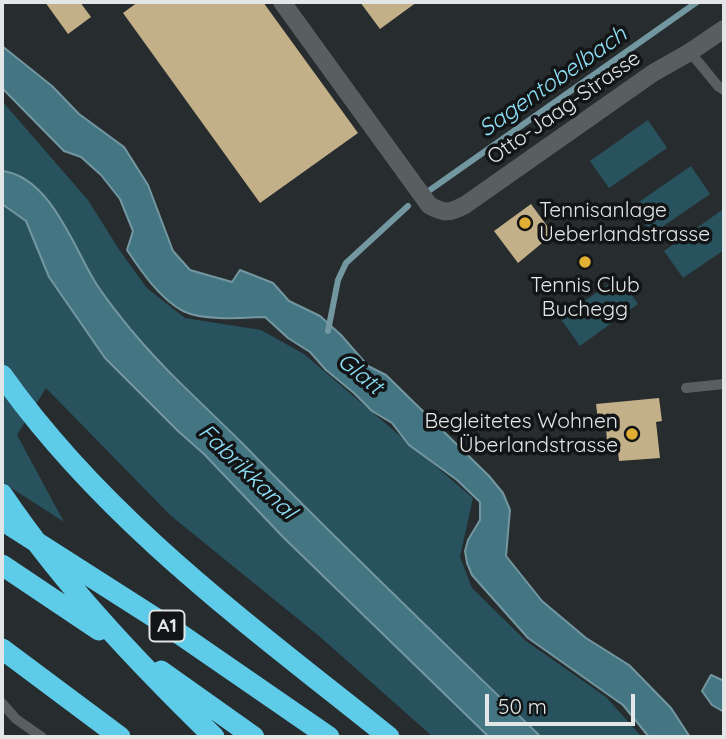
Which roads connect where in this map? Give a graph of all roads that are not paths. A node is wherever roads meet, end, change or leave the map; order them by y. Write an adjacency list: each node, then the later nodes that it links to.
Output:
1 (282, 2): 3 (street, Otto-Jaag-Strasse)
2 (724, 29): 3 (street, Otto-Jaag-Strasse)
3 (690, 52): 4 (lane)
4 (724, 90)
5 (2, 375): 18 (highway)
6 (724, 384): 7 (lane)
7 (685, 388)
8 (2, 494): 15 (highway)
9 (2, 520): 17 (highway, A1)
10 (2, 565): 16 (highway)
11 (2, 649): 14 (highway)
12 (2, 703): 13 (lane)
13 (42, 737)
14 (120, 737)
15 (214, 737)
16 (254, 737)
17 (329, 737)
18 (389, 737)

